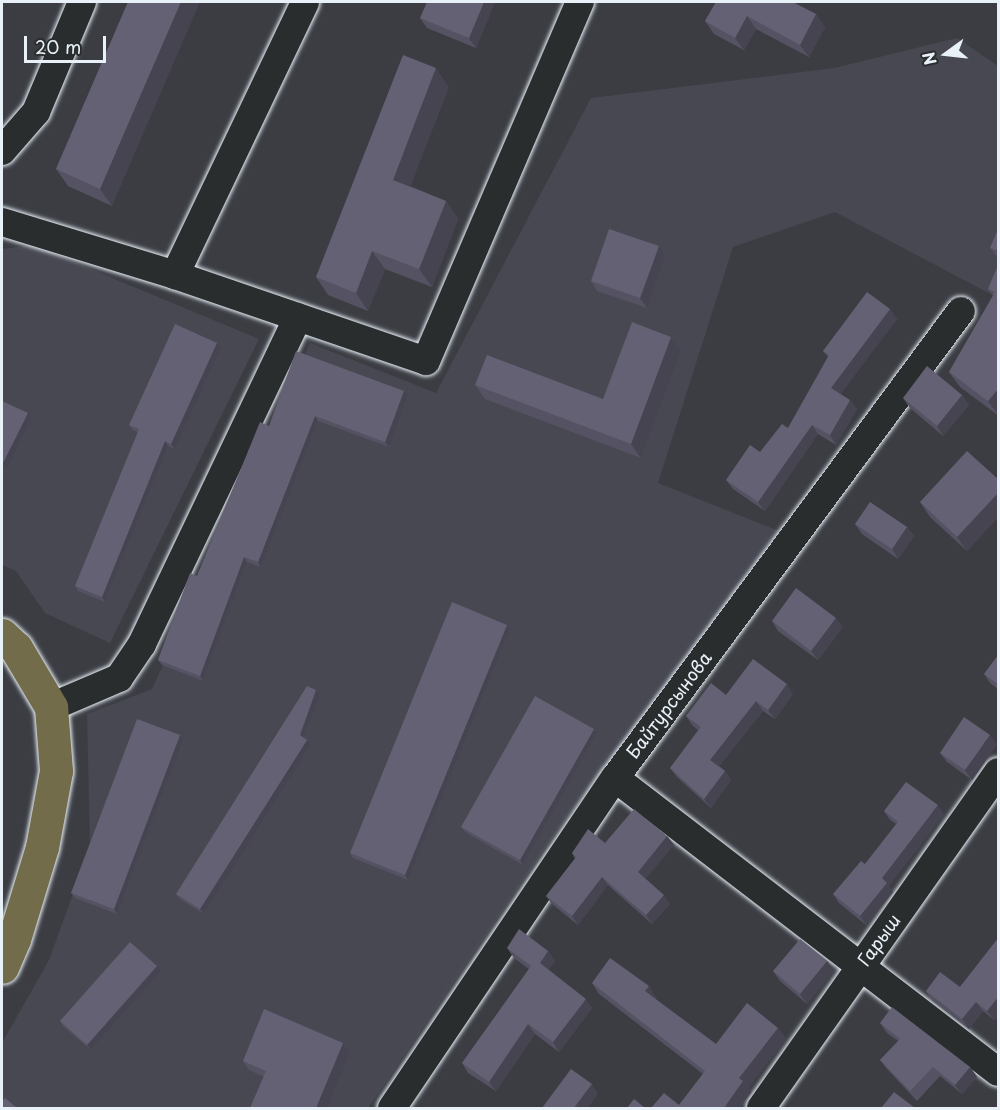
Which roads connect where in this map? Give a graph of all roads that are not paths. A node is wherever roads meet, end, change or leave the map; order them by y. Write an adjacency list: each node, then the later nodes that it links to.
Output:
1 (82, 2): 4 (street)
2 (305, 2): 6 (street)
3 (579, 2): 8 (street)
4 (2, 151)
5 (2, 222): 6 (street)
6 (175, 275): 8 (street)
7 (961, 311): 12 (street, Байтурсынова)
8 (298, 317): 10 (street)
9 (2, 635): 10 (main road)
10 (51, 707): 14 (main road)
11 (999, 772): 13 (street, Гарыш)
12 (615, 778): 13 (street); 16 (street, Байтурсынова)
13 (862, 963): 15 (street); 17 (street, Гарыш)
14 (2, 968)
15 (999, 1072)
16 (392, 1108)
17 (761, 1108)

